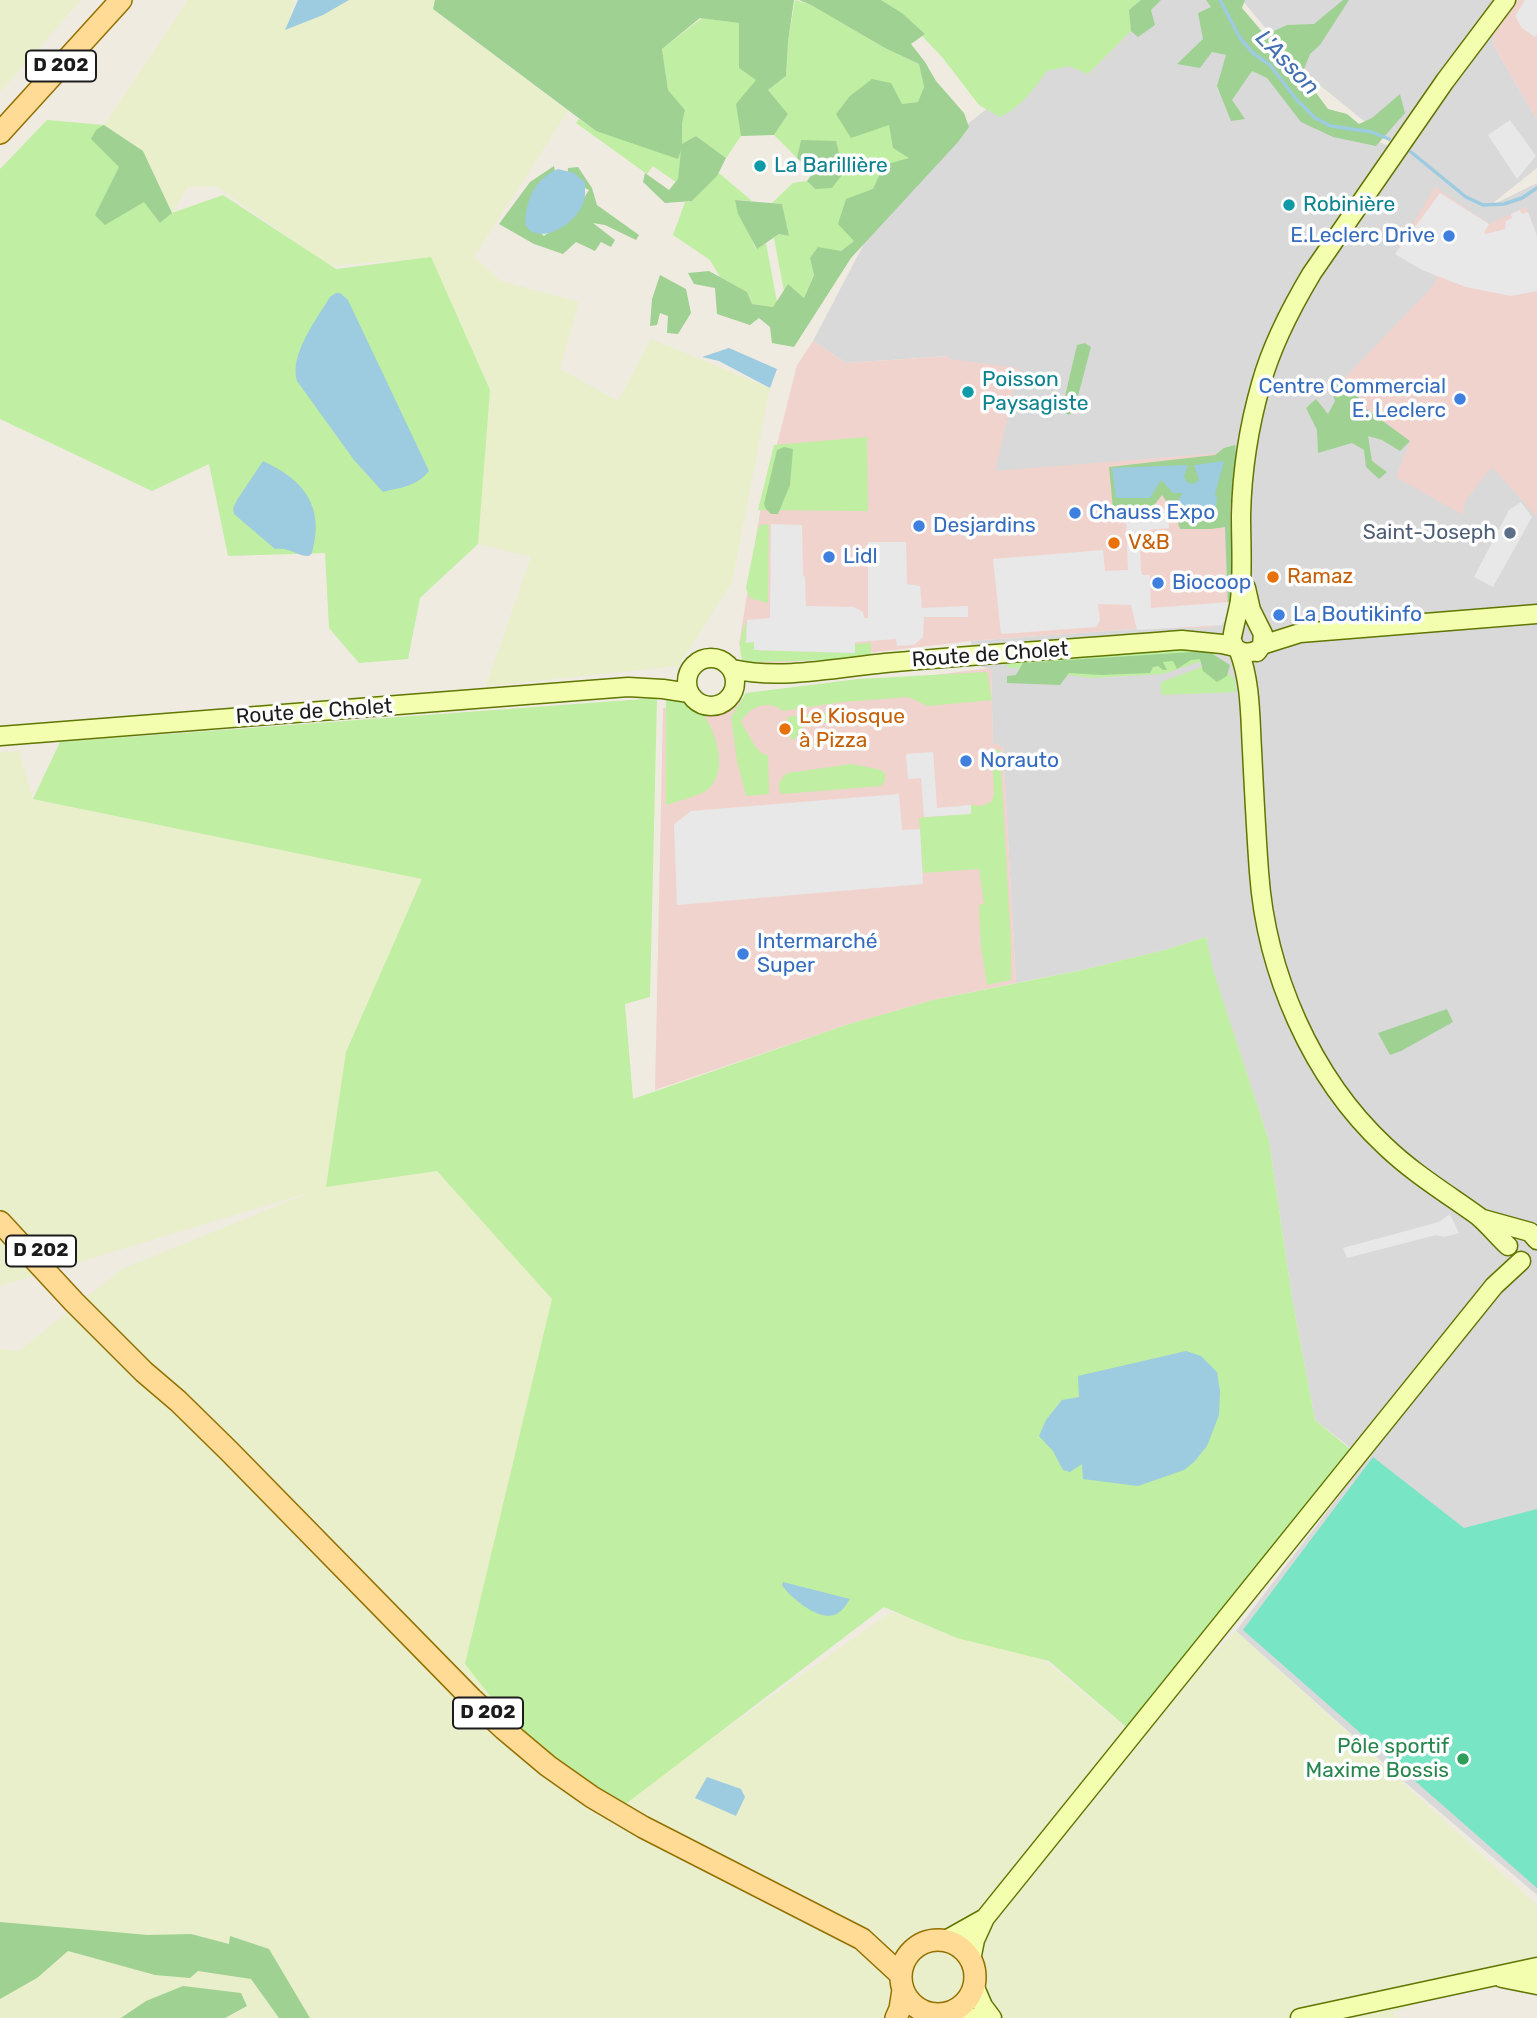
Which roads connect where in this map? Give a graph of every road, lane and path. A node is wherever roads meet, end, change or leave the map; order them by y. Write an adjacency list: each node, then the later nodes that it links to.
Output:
1 (121, 0): 3 (main road, D 202)
2 (1506, 0): 4 (main road)
3 (0, 133)
4 (1242, 575): 6 (main road); 7 (main road)
5 (1537, 614): 8 (main road)
6 (1258, 625): 7 (main road); 8 (main road); 10 (main road)
7 (1235, 627): 9 (main road, Route de Cholet); 11 (main road)
8 (1300, 633): 10 (main road)
9 (1182, 640): 11 (main road, Route de Cholet); 14 (main road, Route de Cholet)
10 (1260, 648): 11 (main road); 18 (main road)
11 (1237, 649): 18 (main road)
12 (732, 669): 13 (main road); 14 (main road, Route de Cholet); 16 (main road)
13 (690, 671): 15 (main road, Route de Cholet); 17 (main road)
14 (798, 673): 16 (main road, Route de Cholet)
15 (628, 687): 17 (main road, Route de Cholet); 19 (main road, Route de Cholet)
16 (734, 691): 17 (main road)
17 (690, 693)
18 (1250, 697): 21 (main road)
19 (0, 736)
20 (0, 1214): 25 (main road, D 202)
21 (1479, 1218): 23 (main road); 24 (main road)
22 (0, 1222): 25 (main road, D 202)
23 (1529, 1231): 24 (main road)
24 (1524, 1255): 26 (main road)
25 (178, 1401): 27 (main road, D 202)
26 (985, 1918): 28 (main road); 30 (main road)
27 (862, 1939): 29 (main road, D 202); 33 (main road, D 202)
28 (944, 1941): 29 (main road); 30 (main road)
29 (917, 1947): 33 (main road)
30 (971, 1960): 34 (main road)
31 (1537, 1967): 32 (main road)
32 (1491, 1977): 35 (main road); 40 (main road)
33 (902, 1983): 37 (main road); 38 (main road)
34 (974, 1985): 36 (main road); 39 (main road)
35 (1537, 1985)
36 (964, 2014): 37 (main road)
37 (920, 2015)
38 (896, 2018)
39 (992, 2018)
40 (1300, 2018)

